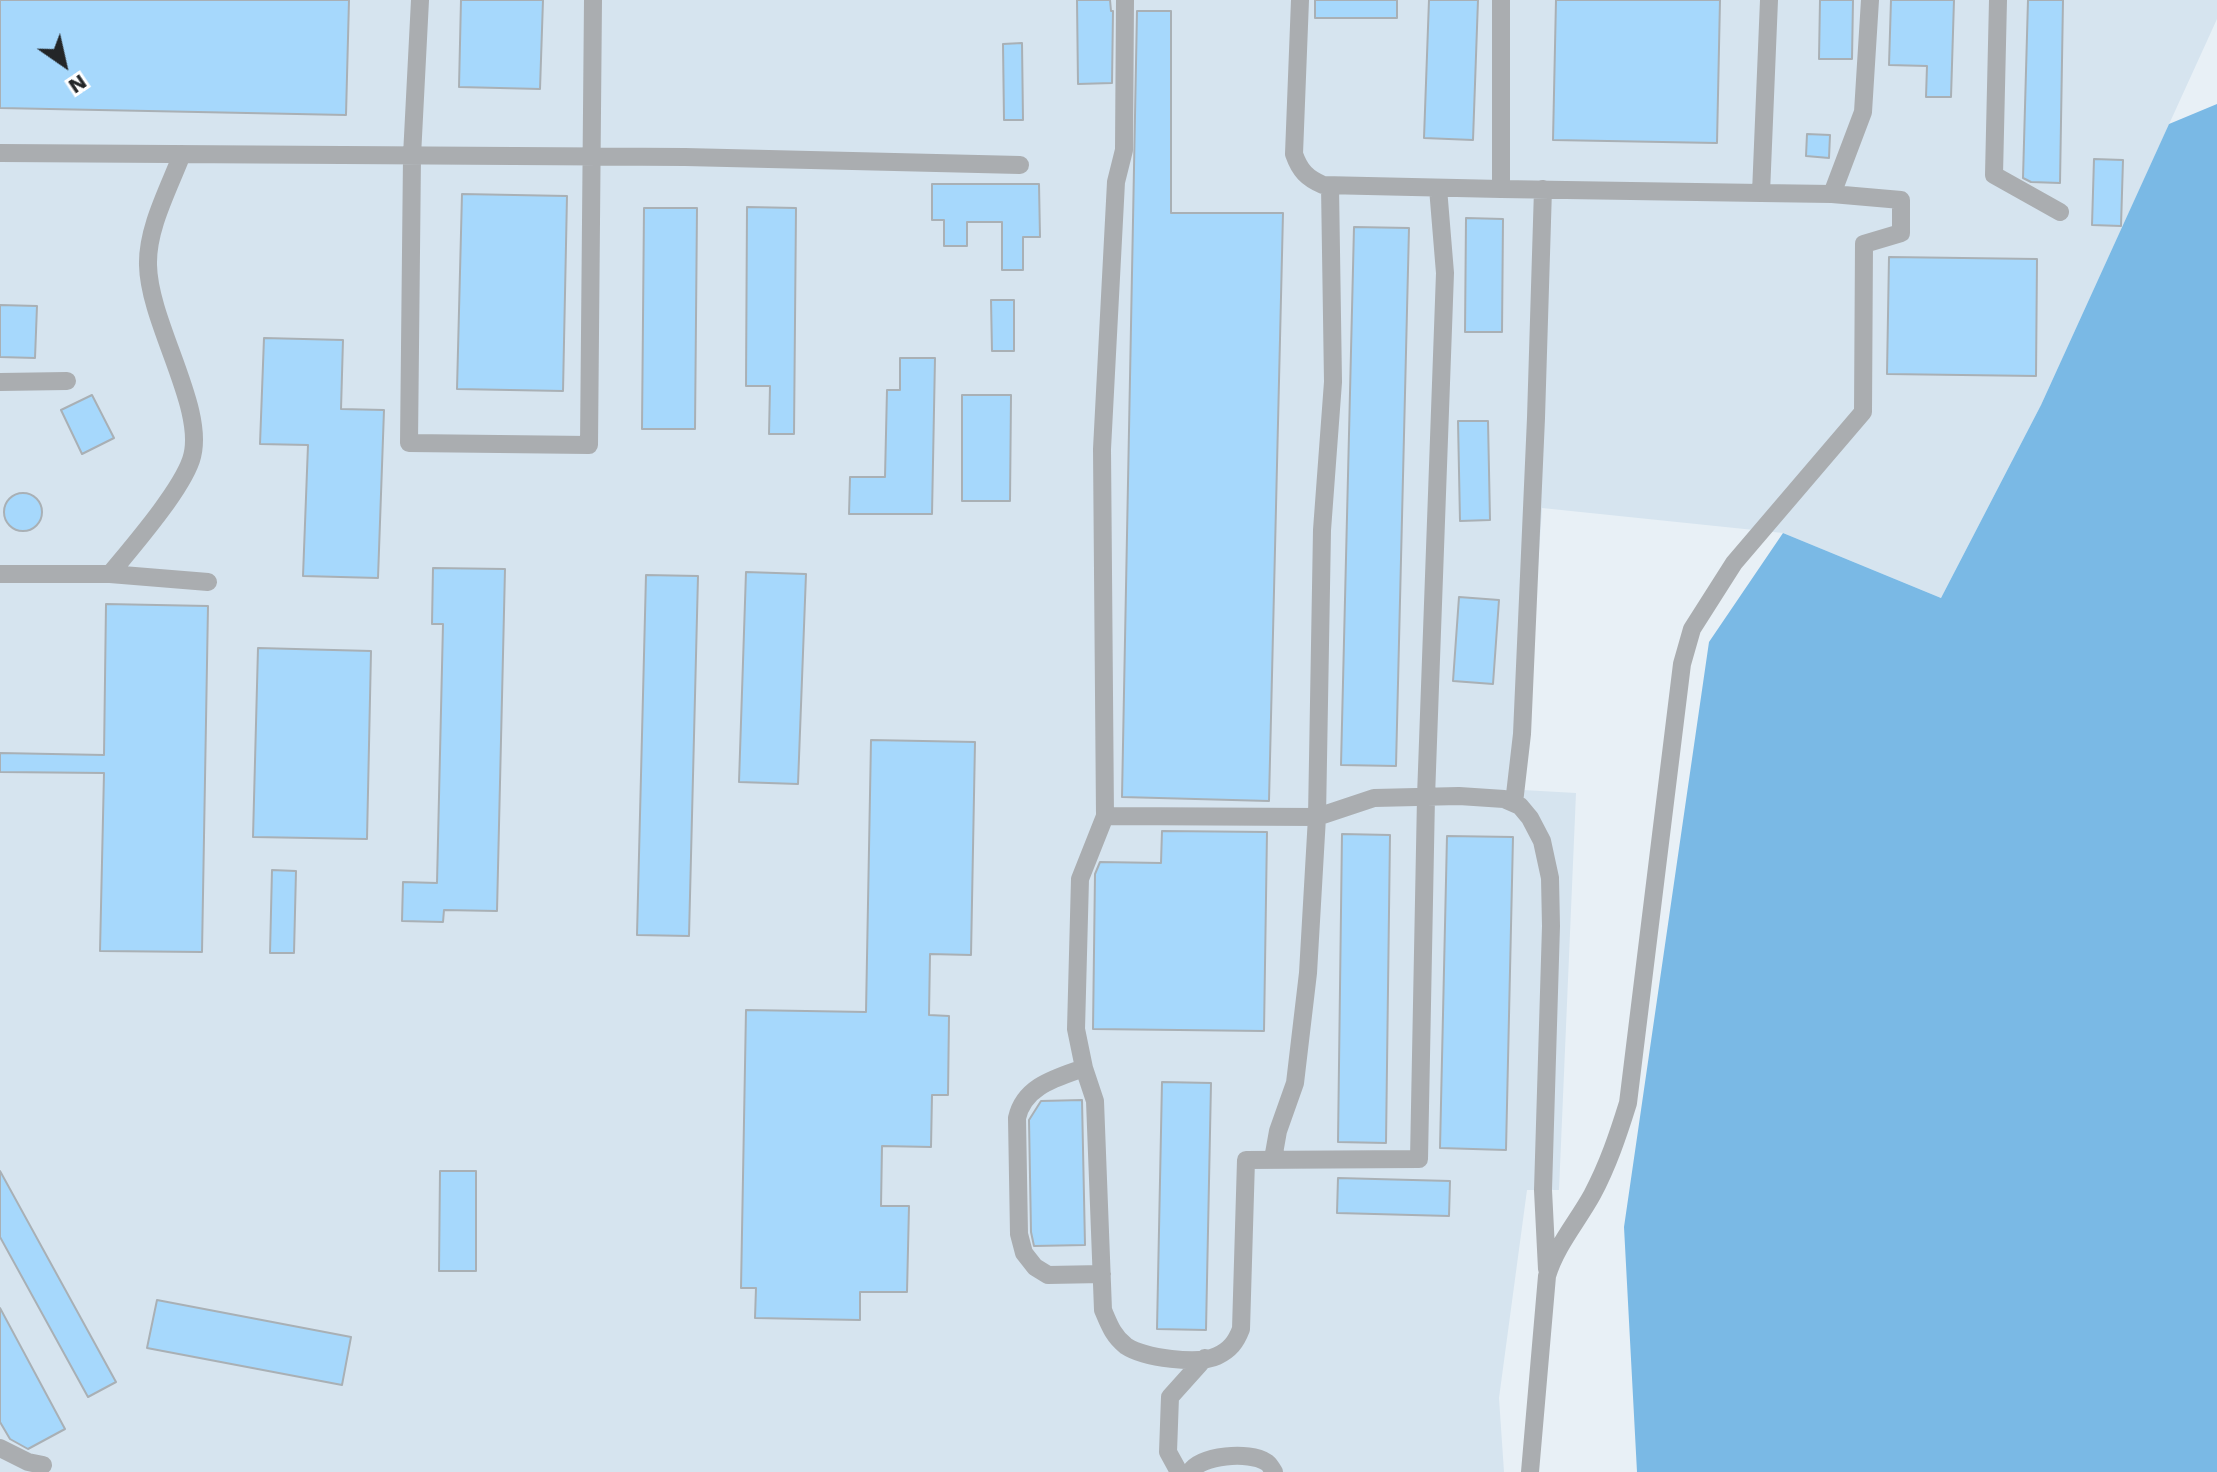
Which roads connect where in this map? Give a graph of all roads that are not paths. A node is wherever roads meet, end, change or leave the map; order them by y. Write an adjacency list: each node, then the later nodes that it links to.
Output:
1 (420, 0): 11 (lane)
2 (593, 0): 12 (lane)
3 (1125, 0): 28 (lane)
4 (1300, 0): 14 (lane)
5 (1501, 0): 16 (lane)
6 (1769, 0): 18 (lane)
7 (1870, 0): 19 (lane)
8 (1998, 0): 20 (lane)
9 (0, 153): 10 (lane)
10 (182, 154): 11 (lane); 24 (lane)
11 (412, 156): 12 (lane); 12 (lane)
12 (594, 156): 13 (lane)
13 (1020, 165)
14 (1330, 186): 15 (lane); 29 (lane)
15 (1438, 188): 16 (lane); 26 (lane)
16 (1501, 189): 17 (lane)
17 (1543, 189): 18 (lane); 27 (lane)
18 (1761, 193): 19 (lane)
19 (1832, 194): 33 (lane)
20 (2060, 212)
21 (67, 381): 22 (lane)
22 (0, 382)
23 (0, 574): 24 (lane)
24 (110, 574): 25 (lane)
25 (208, 582)
26 (1426, 797): 27 (lane); 29 (lane); 31 (lane)
27 (1514, 803): 33 (lane)
28 (1105, 816): 29 (lane); 30 (lane)
29 (1317, 817): 31 (lane)
30 (1084, 1068): 32 (lane); 32 (lane)
31 (1273, 1159): 34 (lane)
32 (1102, 1274): 34 (lane)
33 (1547, 1276): 40 (lane)
34 (1205, 1358): 37 (lane)
35 (0, 1448): 36 (lane)
36 (43, 1465)
37 (1179, 1472)
38 (1190, 1472): 39 (lane)
39 (1274, 1472)
40 (1530, 1472)

